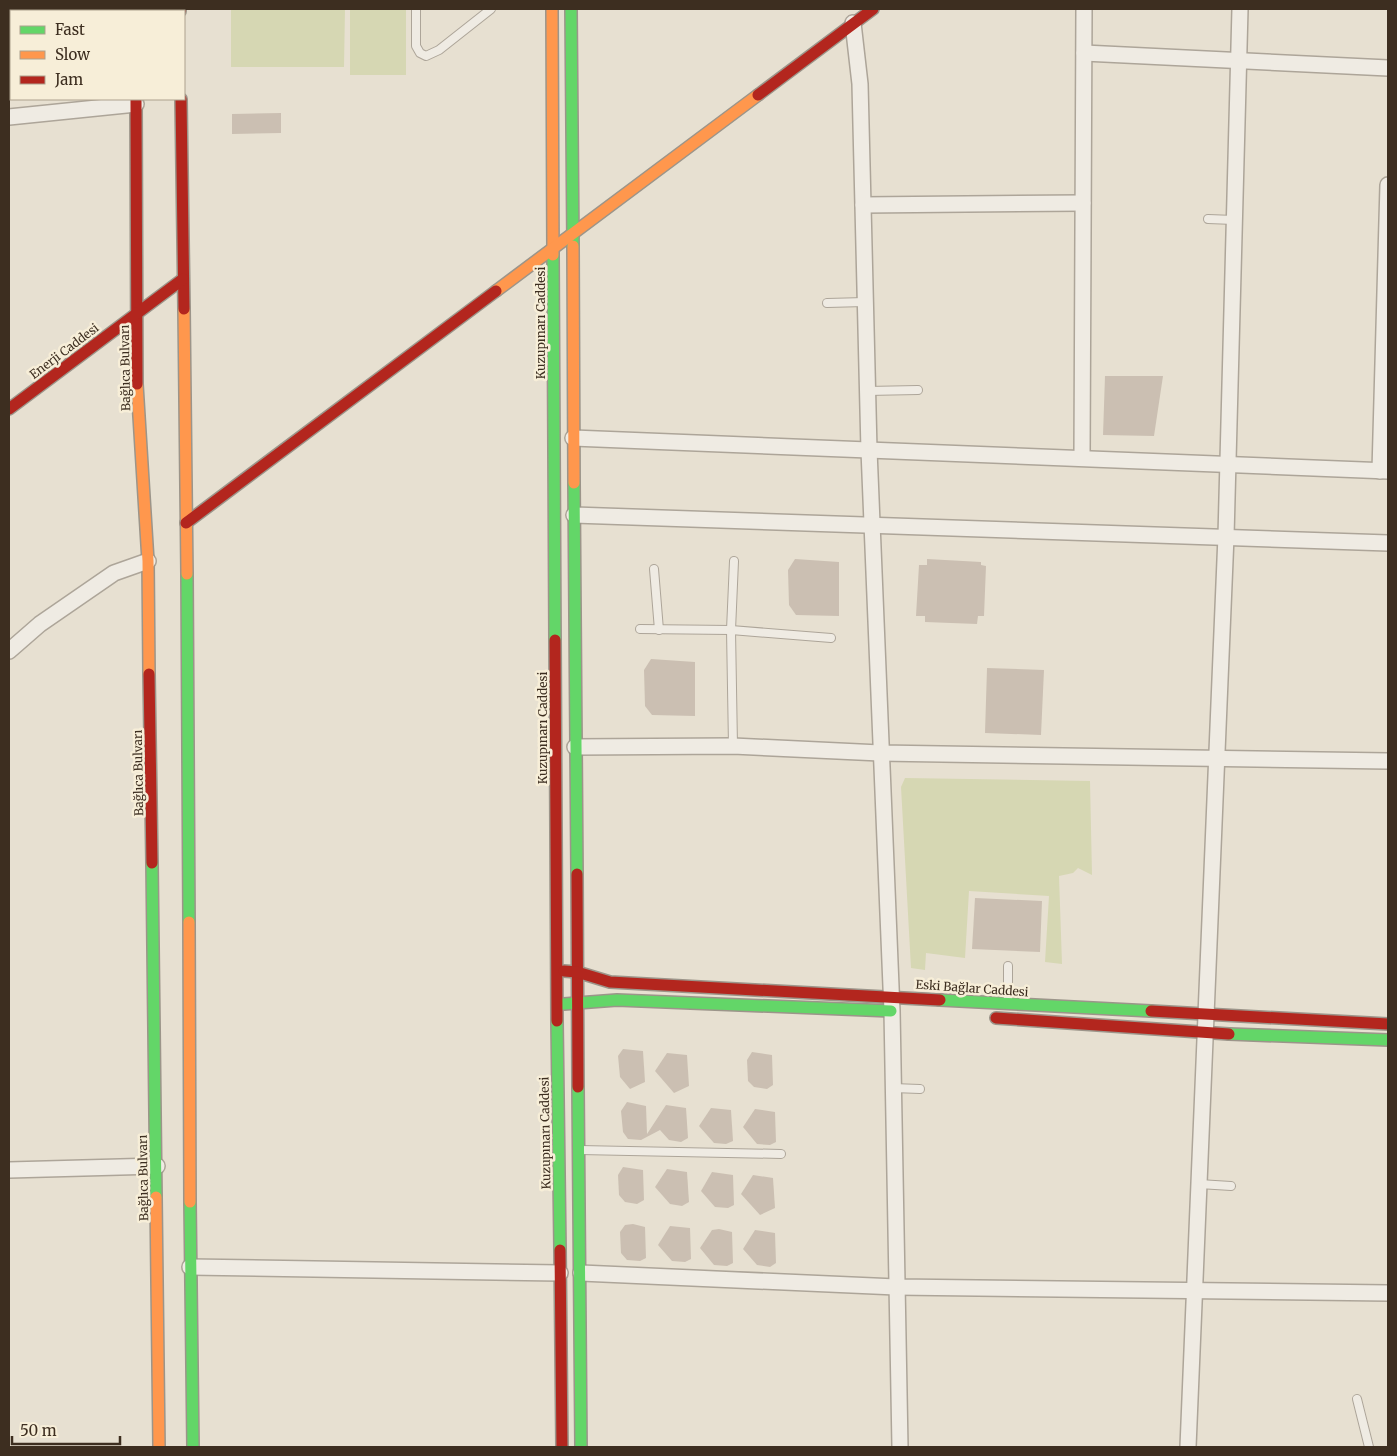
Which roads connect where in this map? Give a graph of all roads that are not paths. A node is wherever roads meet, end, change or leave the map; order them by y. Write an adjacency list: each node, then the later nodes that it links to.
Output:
1 (416, 9): 2 (lane)
2 (492, 9)
3 (552, 9): 21 (street, Kuzupınarı Caddesi)
4 (571, 9): 20 (street)
5 (873, 9): 8 (street)
6 (1084, 9): 9 (street)
7 (1240, 9): 10 (street)
8 (853, 24): 17 (street); 20 (street)
9 (1084, 53): 10 (street); 16 (street)
10 (1238, 61): 11 (street); 19 (street)
11 (1388, 68)
12 (181, 100): 22 (street)
13 (136, 101): 14 (street); 25 (street, Bağlıca Bulvarı)
14 (9, 117)
15 (1388, 185): 33 (street)
16 (1083, 203): 17 (street); 31 (street)
17 (863, 205): 23 (street)
18 (1208, 219): 19 (lane)
19 (1234, 220): 32 (street)
20 (572, 234): 21 (street); 29 (street)
21 (553, 248): 35 (street); 53 (street, Kuzupınarı Caddesi)
22 (183, 279): 25 (street, Enerji Caddesi); 35 (street)
23 (865, 302): 24 (lane); 27 (street)
24 (827, 303)
25 (139, 313): 28 (street, Enerji Caddesi); 39 (street, Bağlıca Bulvarı)
26 (918, 390): 27 (lane)
27 (867, 391): 30 (street)
28 (9, 409)
29 (573, 438): 30 (street); 34 (street)
30 (868, 450): 31 (street); 36 (street)
31 (1082, 458): 32 (street)
32 (1228, 463): 33 (street); 37 (street)
33 (1384, 471)
34 (574, 515): 36 (street); 48 (street)
35 (186, 523): 72 (street)
36 (873, 526): 37 (street); 49 (street)
37 (1226, 536): 38 (street); 50 (street)
38 (1388, 543)
39 (148, 561): 46 (street); 68 (street, Bağlıca Bulvarı)
40 (734, 561): 44 (lane)
41 (654, 569): 43 (lane)
42 (640, 629): 43 (lane)
43 (659, 630): 44 (lane)
44 (732, 630): 45 (lane); 47 (lane)
45 (831, 638)
46 (9, 651)
47 (733, 746): 48 (street); 49 (street)
48 (575, 747): 54 (street)
49 (880, 753): 50 (street); 58 (street)
50 (1218, 757): 51 (street); 59 (street)
51 (1388, 761)
52 (1008, 966): 57 (lane)
53 (556, 971): 54 (street, Eski Bağlar Caddesi); 55 (street, Kuzupınarı Caddesi)
54 (577, 972): 56 (street); 58 (street, Eski Bağlar Caddesi)
55 (557, 1003): 56 (street, Eski Bağlar Caddesi); 74 (street, Kuzupınarı Caddesi)
56 (578, 1004): 58 (street, Eski Bağlar Caddesi); 66 (street)
57 (1008, 1004): 58 (street, Eski Bağlar Caddesi); 59 (street, Eski Bağlar Caddesi)
58 (895, 1006): 64 (street)
59 (1206, 1015): 61 (street, Eski Bağlar Caddesi); 62 (street)
60 (988, 1018): 62 (street)
61 (1388, 1024)
62 (1207, 1033): 63 (street); 70 (street)
63 (1388, 1040)
64 (893, 1088): 65 (lane); 75 (street)
65 (920, 1089)
66 (580, 1150): 67 (lane); 73 (street)
67 (781, 1154)
68 (157, 1166): 69 (street); 79 (street, Bağlıca Bulvarı)
69 (9, 1170)
70 (1199, 1184): 71 (lane); 76 (street)
71 (1231, 1186)
72 (190, 1267): 74 (street); 80 (street)
73 (581, 1272): 75 (street); 82 (street)
74 (560, 1273): 81 (street, Kuzupınarı Caddesi)
75 (896, 1286): 76 (street); 83 (street)
76 (1194, 1291): 77 (street); 84 (street)
77 (1388, 1293)
78 (1356, 1399): 85 (lane)
79 (159, 1447)
80 (193, 1447)
81 (562, 1447)
82 (581, 1447)
83 (900, 1447)
84 (1188, 1447)
85 (1369, 1447)

